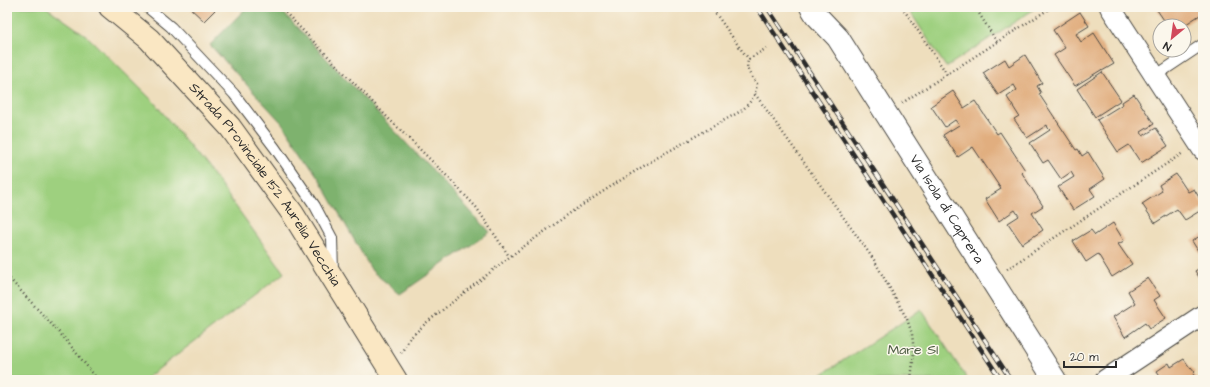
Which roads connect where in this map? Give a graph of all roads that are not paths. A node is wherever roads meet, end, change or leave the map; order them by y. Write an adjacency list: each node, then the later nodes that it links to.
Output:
1 (110, 7): 10 (main road, Strada Provinciale 152 Aurelia Vecchia)
2 (147, 7): 10 (lane)
3 (811, 7): 6 (street, Via Isola di Caprera)
4 (829, 7): 6 (street, Via Isola di Caprera)
5 (1110, 7): 8 (street)
6 (838, 38): 13 (street, Via Isola di Caprera)
7 (1203, 44): 8 (lane)
8 (1155, 76): 9 (street)
9 (1195, 150)
10 (333, 279): 12 (main road, Strada Provinciale 152 Aurelia Vecchia)
11 (1203, 315): 14 (street)
12 (393, 376)
13 (1054, 380)
14 (1105, 380)

